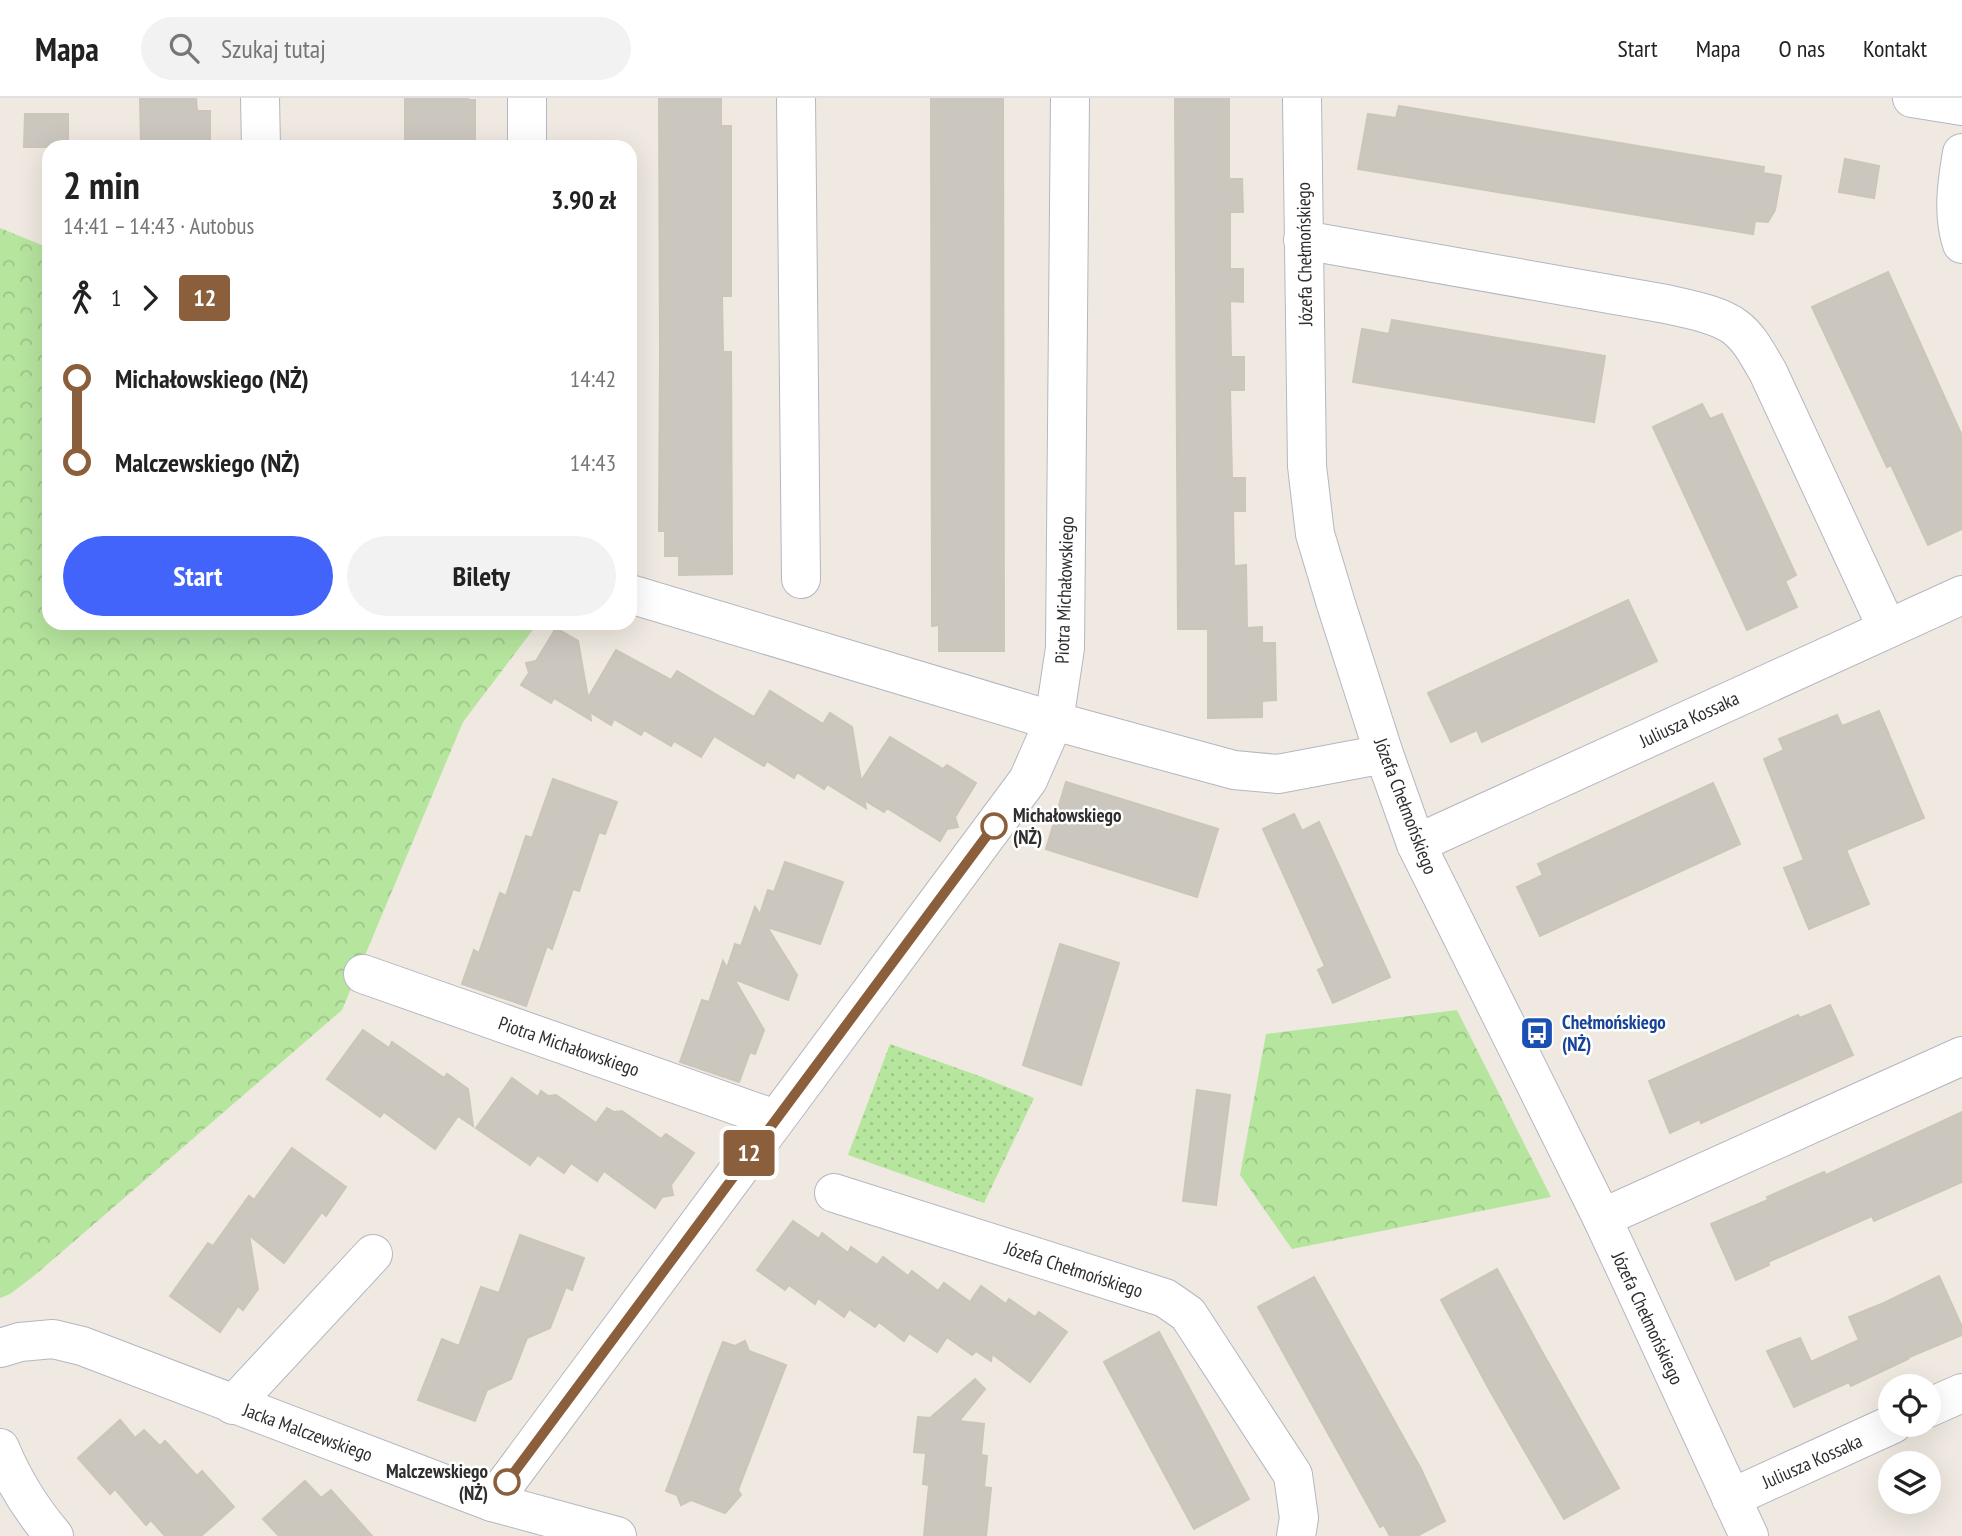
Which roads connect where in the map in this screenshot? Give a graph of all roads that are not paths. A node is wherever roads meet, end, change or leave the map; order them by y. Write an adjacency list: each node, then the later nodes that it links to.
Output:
1 (260, 98): 8 (street)
2 (527, 98): 9 (street)
3 (796, 98): 13 (street)
4 (1070, 98): 17 (street, Piotra Michałowskiego)
5 (1302, 98): 11 (street, Józefa Chełmońskiego)
6 (1912, 98): 7 (street)
7 (1962, 106)
8 (261, 140)
9 (527, 140)
10 (1962, 153): 12 (street)
11 (1303, 240): 16 (street); 18 (street, Józefa Chełmońskiego)
12 (1962, 244)
13 (801, 579)
14 (1962, 595): 16 (street, Juliusza Kossaka)
15 (637, 596): 17 (street)
16 (1887, 628): 19 (street, Juliusza Kossaka)
17 (1054, 720): 18 (street); 22 (street, Piotra Michałowskiego)
18 (1384, 754): 19 (street, Józefa Chełmońskiego)
19 (1416, 844): 24 (street, Józefa Chełmońskiego)
20 (363, 974): 22 (street, Piotra Michałowskiego)
21 (1962, 1056): 24 (street)
22 (775, 1119): 33 (street, Piotra Michałowskiego)
23 (834, 1194): 36 (street, Józefa Chełmońskiego)
24 (1602, 1218): 32 (street, Józefa Chełmońskiego)
25 (373, 1254): 29 (street)
26 (0, 1348): 29 (street, Jacka Malczewskiego)
27 (1962, 1393): 28 (street)
28 (1941, 1402)
29 (233, 1405): 33 (street, Jacka Malczewskiego)
30 (1878, 1431): 32 (street, Juliusza Kossaka)
31 (0, 1448): 34 (street)
32 (1731, 1498): 37 (street, Józefa Chełmońskiego)
33 (492, 1502): 35 (street, Jacka Malczewskiego)
34 (54, 1536)
35 (617, 1536)
36 (1296, 1536)
37 (1749, 1536)

